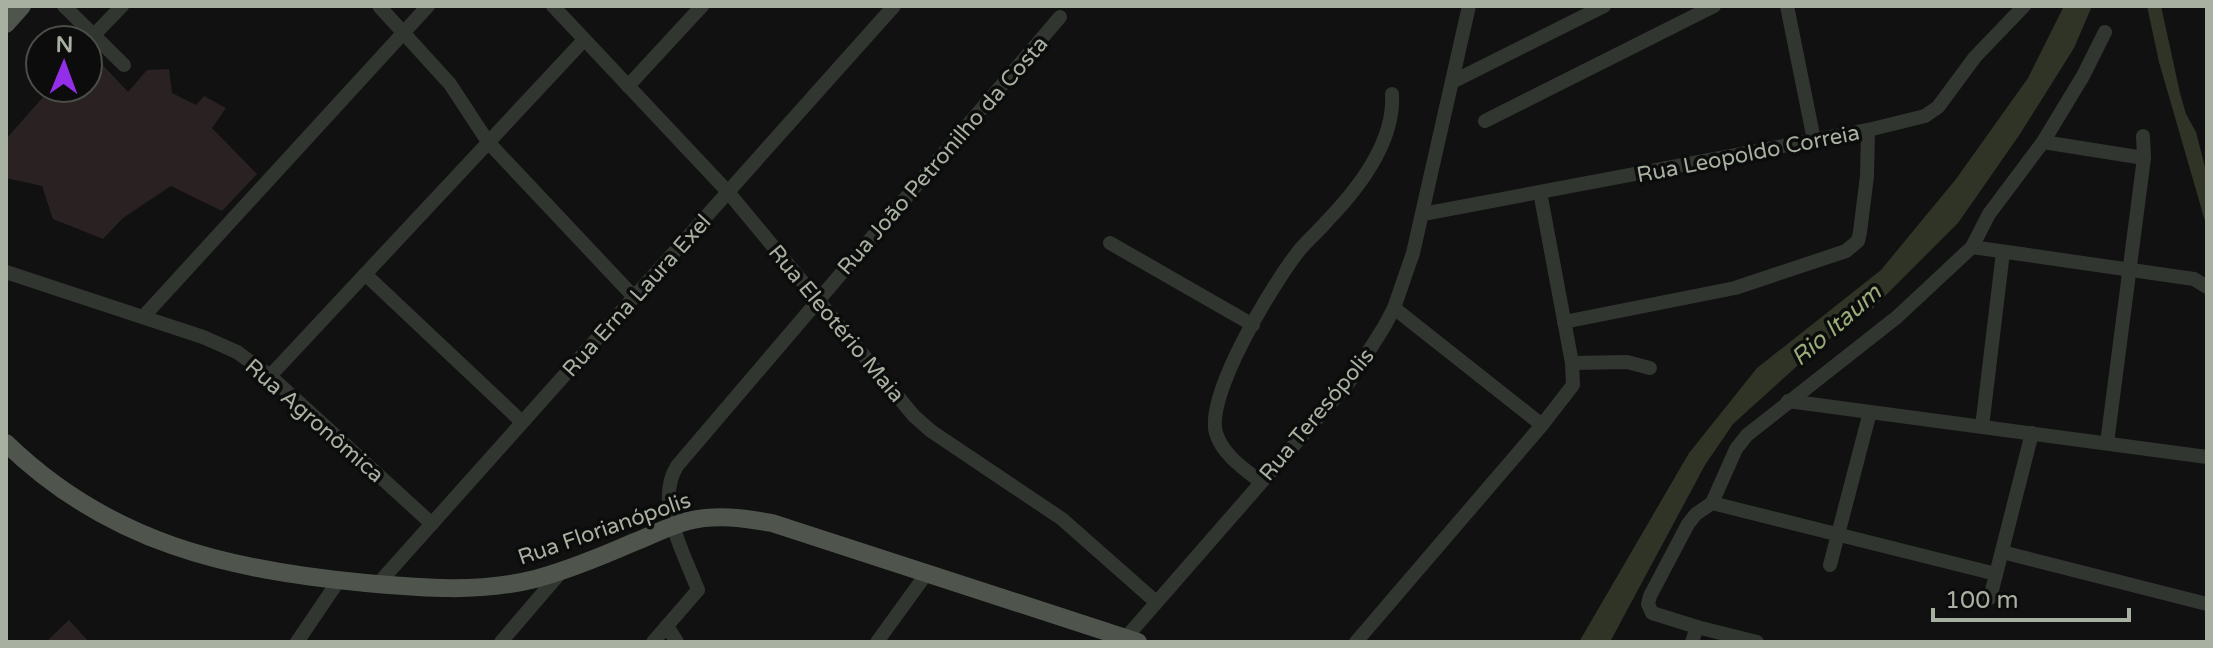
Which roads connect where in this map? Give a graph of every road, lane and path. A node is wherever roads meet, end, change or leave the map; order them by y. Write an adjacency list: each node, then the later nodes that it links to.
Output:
1 (22, 6): 15 (main road)
2 (64, 6): 16 (street)
3 (122, 6): 17 (street)
4 (379, 6): 18 (street)
5 (428, 6): 18 (street)
6 (553, 6): 20 (street, Rua Eleotério Maia)
7 (702, 6): 24 (street)
8 (894, 6): 33 (street, Rua Erna Laura Exel)
9 (1469, 6): 23 (street, Rua Teresópolis)
10 (1604, 6): 23 (street)
11 (1714, 6): 26 (street)
12 (1787, 6): 29 (street)
13 (2024, 6): 27 (street, Rua Leopoldo Correia)
14 (1060, 17): 44 (street, Rua João Petronilho da Costa)
15 (6, 24)
16 (83, 24)
17 (104, 25)
18 (404, 32): 30 (street); 46 (street)
19 (2105, 32): 31 (street)
20 (583, 41): 24 (street, Rua Eleotério Maia); 30 (street)
21 (104, 45): 22 (street)
22 (124, 65)
23 (1452, 82): 35 (street, Rua Teresópolis)
24 (628, 86): 33 (street, Rua Eleotério Maia)
25 (1392, 94): 48 (street)
26 (1485, 121)
27 (1868, 130): 29 (street, Rua Leopoldo Correia); 47 (street)
28 (2143, 136): 32 (street)
29 (1814, 140): 34 (street, Rua Leopoldo Correia)
30 (488, 142): 41 (street); 43 (street)
31 (2043, 142): 32 (street); 37 (street)
32 (2144, 158): 39 (street)
33 (728, 192): 43 (street, Rua Erna Laura Exel); 44 (street, Rua Eleotério Maia)
34 (1540, 192): 35 (street, Rua Leopoldo Correia); 47 (street)
35 (1423, 214): 45 (street, Rua Teresópolis)
36 (1110, 243): 48 (street)
37 (1972, 247): 38 (street); 52 (street)
38 (2003, 252): 39 (street); 56 (street)
39 (2129, 270): 42 (street); 59 (street)
40 (6, 272): 46 (street, Rua Agronômica)
41 (365, 274): 51 (street); 54 (street)
42 (2207, 287)
43 (634, 297): 54 (street, Rua Erna Laura Exel)
44 (818, 300): 64 (street, Rua João Petronilho da Costa); 74 (street, Rua Eleotério Maia)
45 (1394, 308): 55 (street); 61 (street, Rua Teresópolis)
46 (143, 317): 51 (street, Rua Agronômica)
47 (1564, 322): 49 (street)
48 (1253, 325): 61 (street)
49 (1572, 363): 50 (street); 55 (street)
50 (1650, 368)
51 (270, 376): 63 (street, Rua Agronômica)
52 (1788, 401): 53 (street); 62 (street)
53 (1870, 412): 56 (street); 65 (street)
54 (522, 422): 63 (street, Rua Erna Laura Exel)
55 (1542, 425): 84 (street)
56 (1982, 427): 57 (street)
57 (2032, 433): 59 (street); 66 (street)
58 (6, 443): 71 (main road, Rua Florianópolis)
59 (2107, 443): 60 (street)
60 (2207, 457)
61 (1261, 482): 74 (street, Rua Teresópolis)
62 (1712, 503): 65 (street); 77 (street)
63 (432, 524): 72 (street, Rua Erna Laura Exel)
64 (674, 525): 68 (main road, Rua Florianópolis); 69 (main road, Rua Florianópolis); 76 (street, Rua João Petronilho da Costa)
65 (1838, 535): 67 (street); 70 (street)
66 (2002, 552): 70 (street); 75 (street)
67 (1830, 565)
68 (561, 572): 72 (main road, Rua Florianópolis); 80 (street)
69 (927, 573): 78 (main road, Rua Florianópolis); 83 (street)
70 (1996, 574): 73 (street)
71 (339, 580): 72 (main road, Rua Florianópolis); 79 (street)
72 (378, 584)
73 (1990, 598)
74 (1156, 602): 78 (street, Rua Teresópolis)
75 (2207, 604)
76 (667, 626): 81 (street); 82 (street)
77 (1697, 627): 85 (street); 86 (street)
78 (1129, 641)
79 (297, 642)
80 (501, 642)
81 (653, 642)
82 (677, 642)
83 (877, 642)
84 (1356, 642)
85 (1692, 642)
86 (1757, 642)

